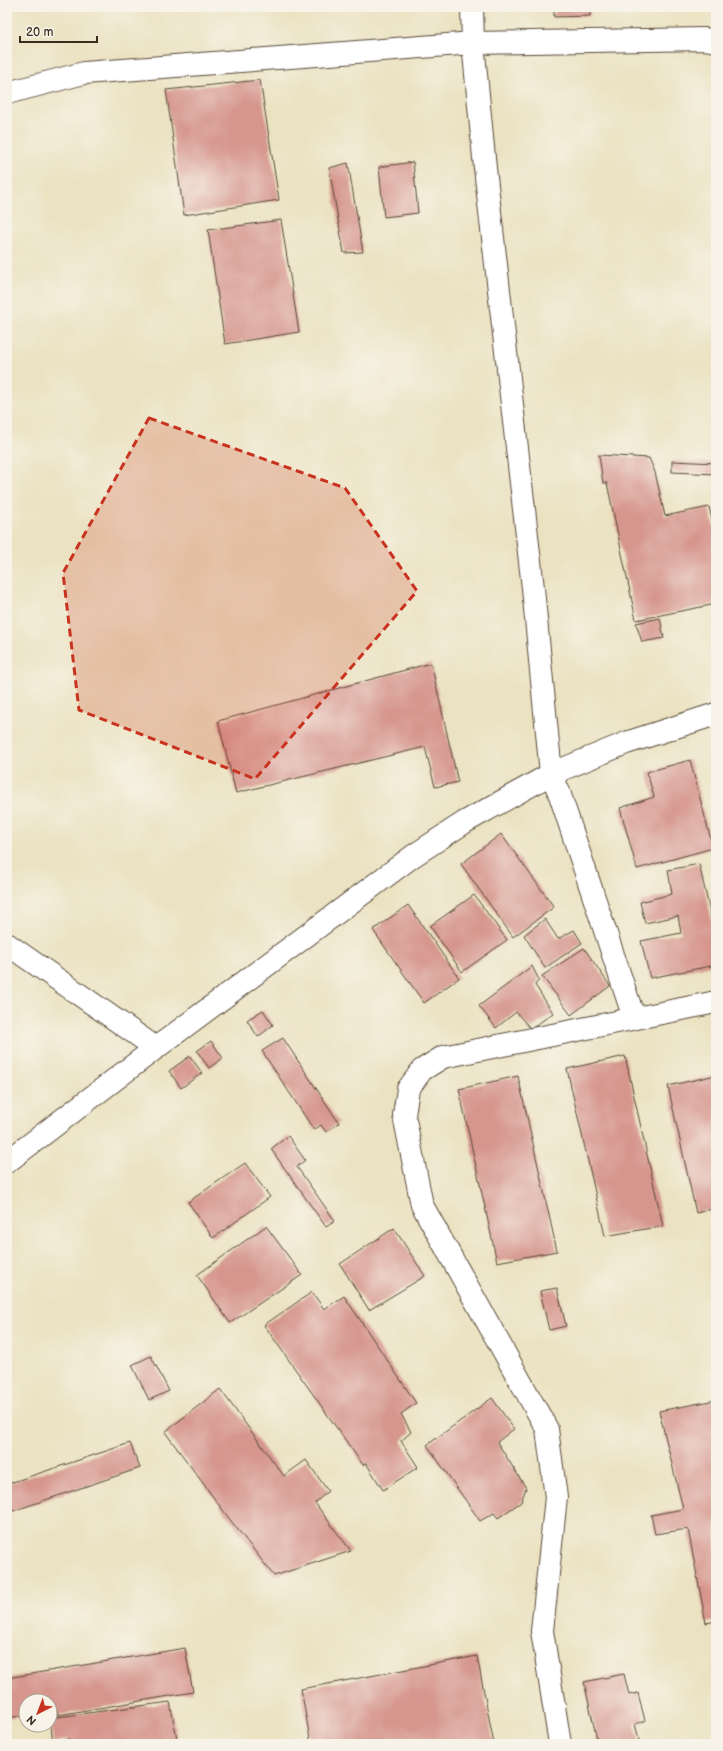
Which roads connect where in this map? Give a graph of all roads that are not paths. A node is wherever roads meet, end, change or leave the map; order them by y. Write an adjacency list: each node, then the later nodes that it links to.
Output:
1 (472, 7): 3 (street)
2 (716, 41): 3 (street)
3 (474, 43): 4 (street); 6 (street)
4 (7, 93)
5 (716, 714): 6 (street)
6 (551, 774): 9 (street); 10 (street)
7 (7, 944): 10 (street)
8 (716, 1002): 9 (street)
9 (634, 1018): 12 (street)
10 (156, 1048): 11 (street)
11 (7, 1162)
12 (560, 1744)

